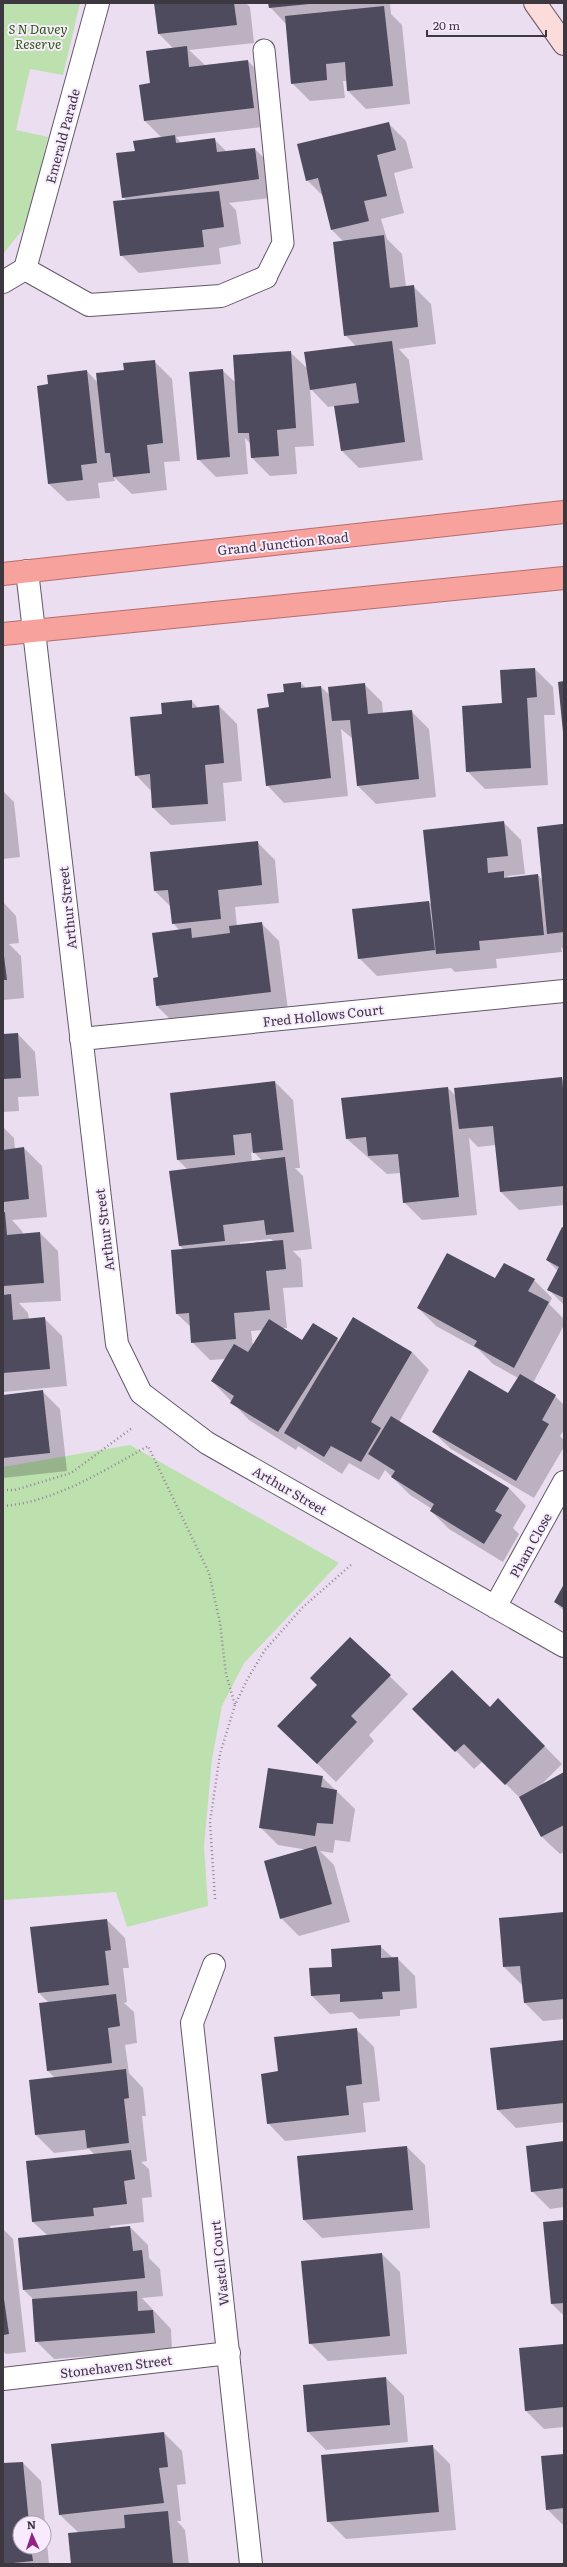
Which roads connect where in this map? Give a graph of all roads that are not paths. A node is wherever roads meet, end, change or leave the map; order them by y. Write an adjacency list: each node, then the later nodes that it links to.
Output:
1 (98, 3): 5 (street, Emerald Parade)
2 (535, 3): 3 (main road)
3 (564, 44)
4 (264, 50): 6 (lane)
5 (25, 269): 6 (street); 7 (street)
6 (266, 277)
7 (3, 282)
8 (564, 512): 9 (highway, Grand Junction Road)
9 (27, 571): 10 (highway, Grand Junction Road); 12 (street, Arthur Street)
10 (3, 574)
11 (564, 578): 12 (highway)
12 (34, 631): 13 (highway); 15 (street, Arthur Street)
13 (3, 634)
14 (564, 991): 15 (street, Fred Hollows Court)
15 (81, 1039): 17 (street, Arthur Street)
16 (564, 1482): 17 (street, Pham Close)
17 (495, 1607): 18 (street, Arthur Street)
18 (564, 1646)
19 (214, 1965): 20 (street, Wastell Court)
20 (229, 2353): 21 (street, Stonehaven Street); 22 (street, Wastell Court)
21 (3, 2379)
22 (251, 2564)

